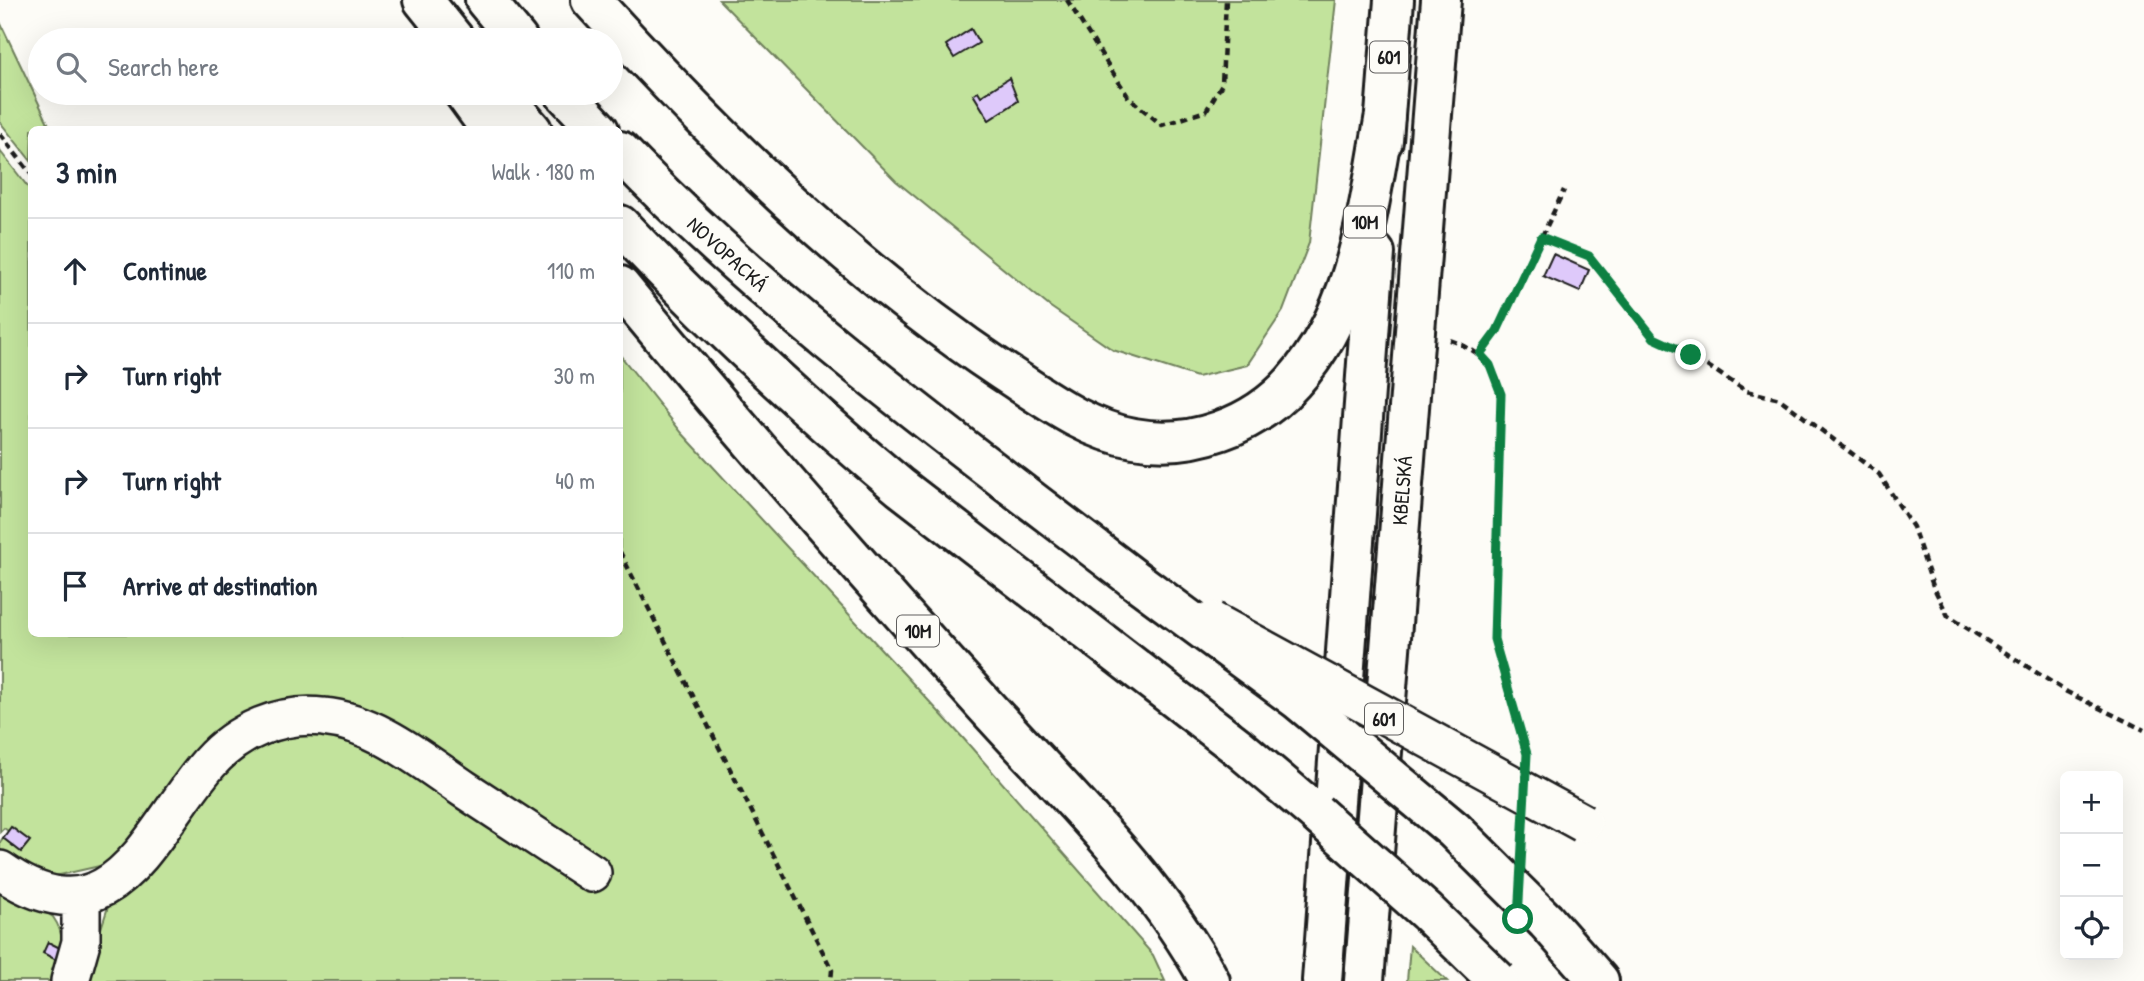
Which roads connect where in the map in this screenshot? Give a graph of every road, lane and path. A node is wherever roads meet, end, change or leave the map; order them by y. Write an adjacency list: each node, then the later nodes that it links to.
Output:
1 (406, 0): 9 (main road)
2 (423, 0): 10 (main road)
3 (485, 0): 11 (main road)
4 (591, 0): 12 (main road, 10M)
5 (1067, 0): 6 (path)
6 (1226, 0)
7 (1394, 0): 17 (main road, 601)
8 (1441, 0): 42 (main road, KBELSKÁ / 601)
9 (423, 28)
10 (445, 28)
11 (508, 28)
12 (617, 28)
13 (623, 34): 17 (main road, 10M)
14 (473, 105): 18 (main road)
15 (510, 105): 19 (main road)
16 (575, 105): 20 (main road)
17 (1385, 114): 41 (main road, 601)
18 (488, 126)
19 (529, 126)
20 (595, 126)
21 (0, 134): 23 (path)
22 (623, 154): 31 (main road, NOVOPACKÁ)
23 (28, 170)
24 (1564, 190): 26 (path)
25 (623, 228): 43 (main road, bridge)
26 (1541, 237): 29 (path); 32 (path)
27 (623, 290): 40 (main road, 10M)
28 (1448, 339): 29 (path)
29 (1480, 354): 33 (path)
30 (623, 558): 39 (path)
31 (1138, 582): 34 (lane, bridge); 44 (main road, NOVOPACKÁ, bridge)
32 (2144, 730)
33 (1527, 754)
34 (1583, 823)
35 (0, 870): 37 (lane)
36 (592, 873): 37 (lane)
37 (82, 895): 38 (lane)
38 (70, 981)
39 (831, 981)
40 (1210, 981)
41 (1322, 981)
42 (1364, 981)
43 (1498, 981)
44 (1599, 981)

